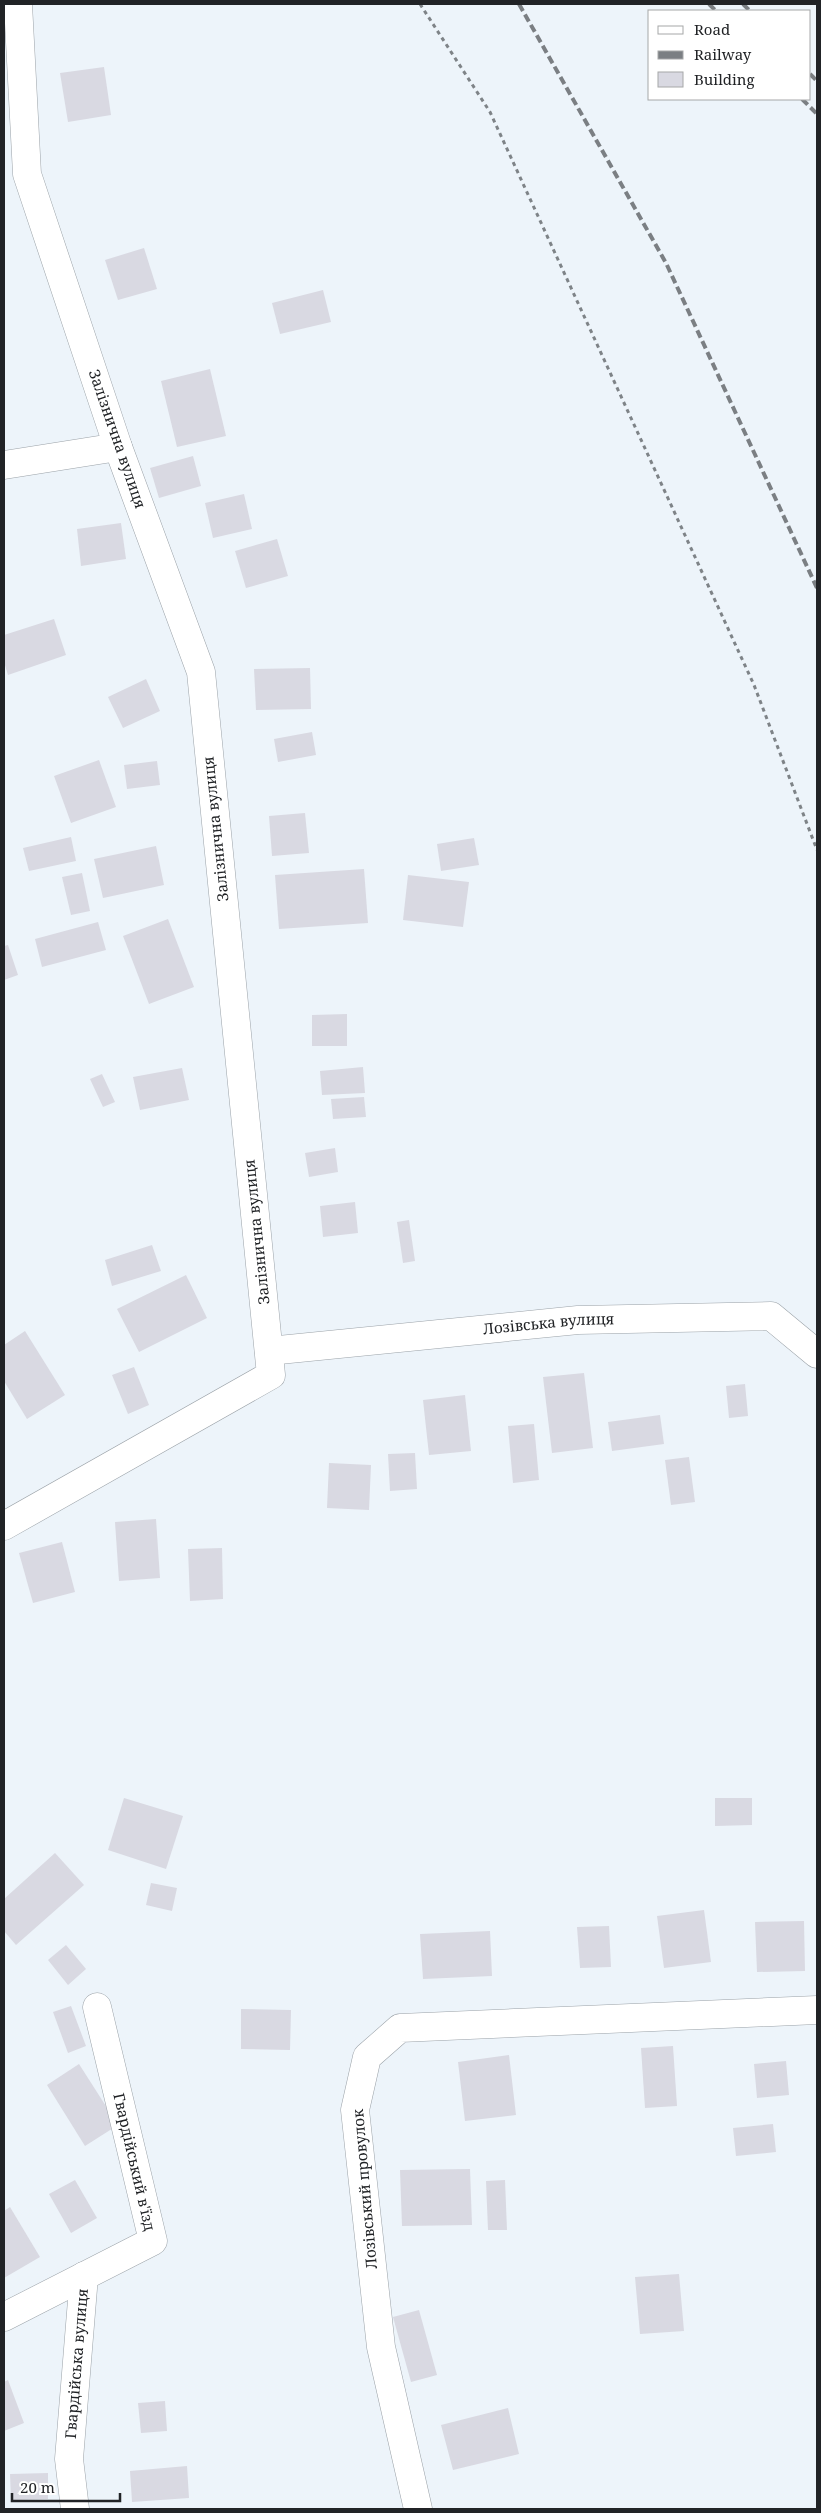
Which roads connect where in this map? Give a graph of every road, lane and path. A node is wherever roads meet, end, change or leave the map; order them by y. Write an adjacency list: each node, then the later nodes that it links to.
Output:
1 (18, 4): 3 (street, Залізнична вулиця)
2 (420, 4): 5 (path)
3 (118, 446): 4 (street); 6 (street, Залізнична вулиця)
4 (4, 465)
5 (817, 850)
6 (269, 1351): 7 (street, Лозівська вулиця); 8 (street, Залізнична вулиця)
7 (817, 1354)
8 (4, 1526)
9 (98, 2007): 11 (street, Гвардійський в'їзд)
10 (817, 2010): 14 (street, Лозівський провулок)
11 (84, 2276): 12 (street, Гвардійська вулиця); 13 (street, Гвардійська вулиця)
12 (4, 2317)
13 (75, 2509)
14 (418, 2509)

